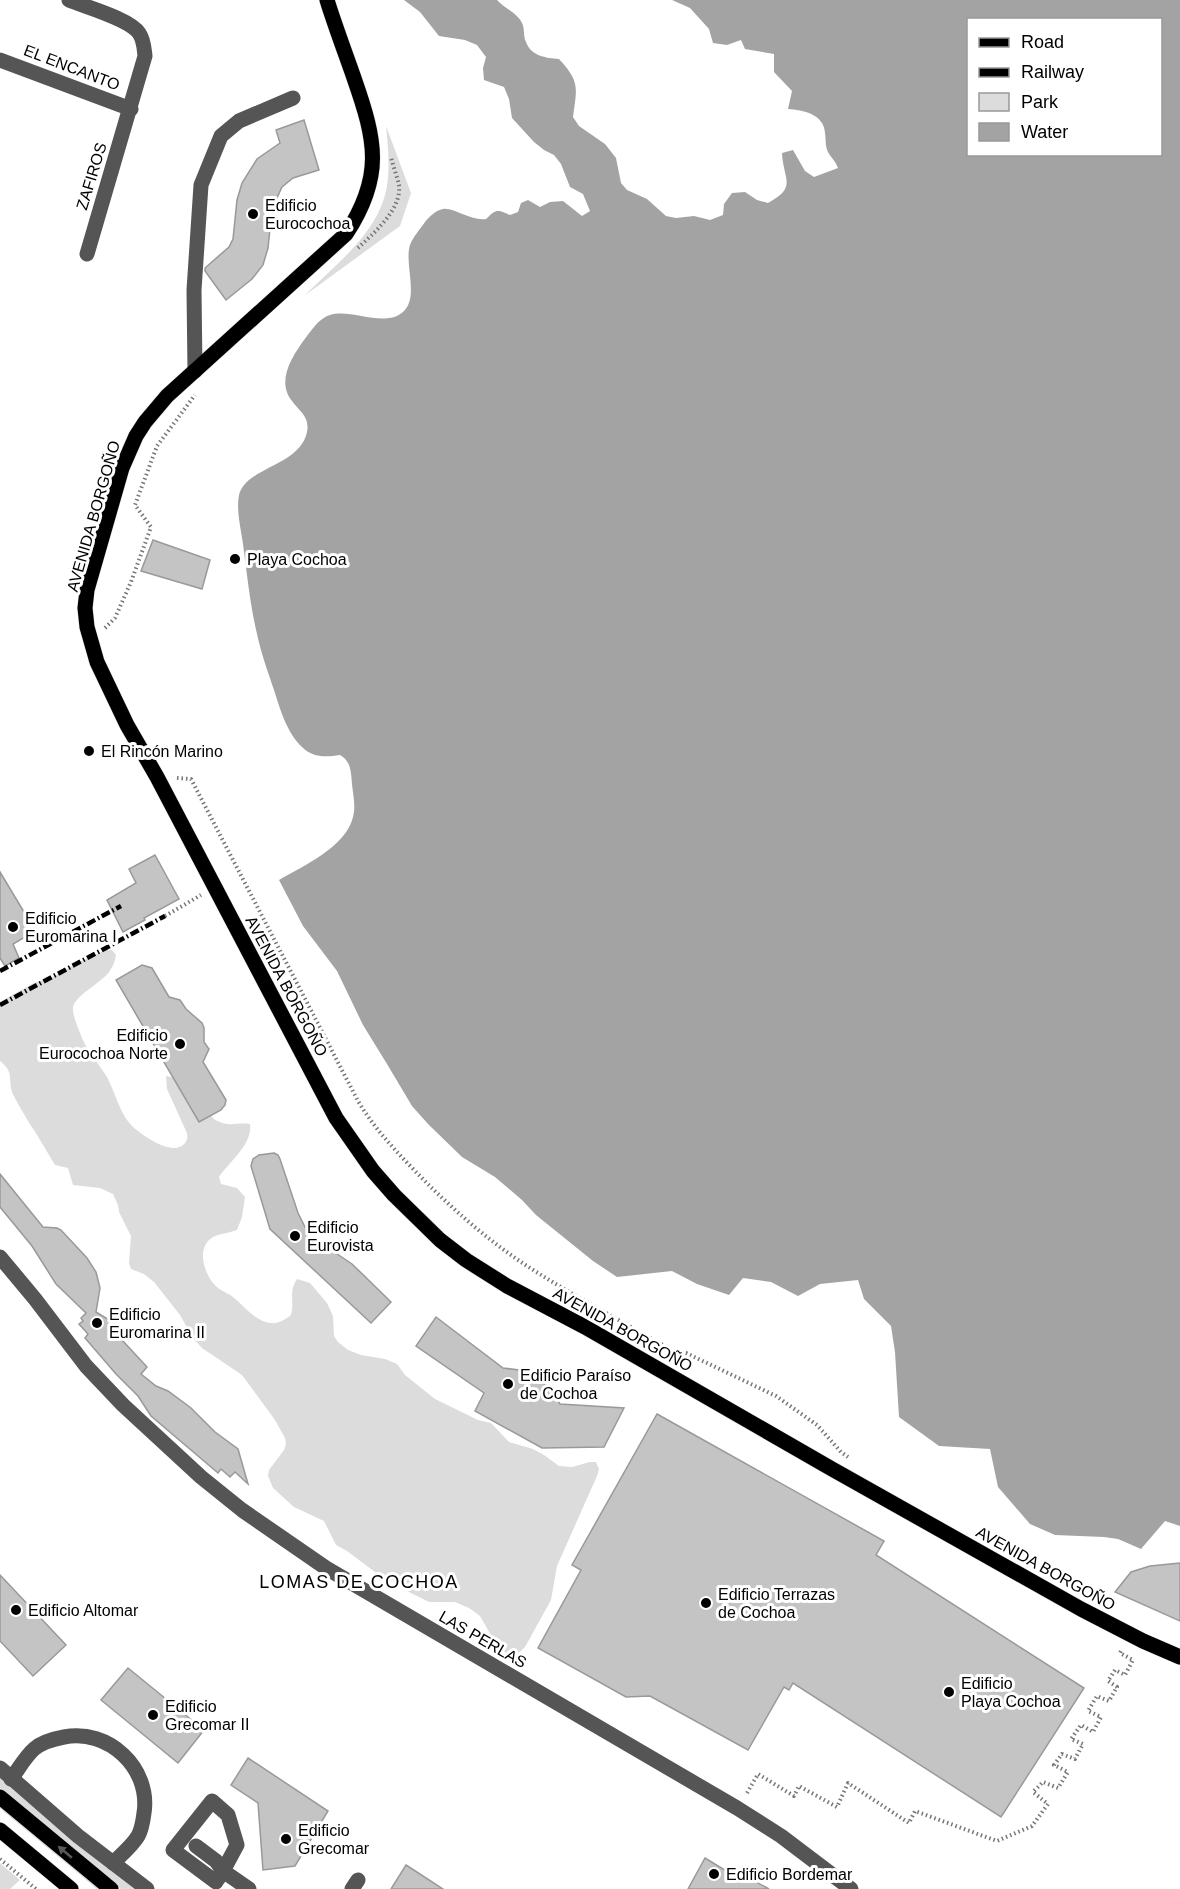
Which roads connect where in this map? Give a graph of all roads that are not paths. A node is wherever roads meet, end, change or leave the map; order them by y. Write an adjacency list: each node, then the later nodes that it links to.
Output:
1 (69, 0): 5 (street, ZAFIROS)
2 (327, 0): 7 (main road, AVENIDA BORGOÑO)
3 (0, 60): 5 (street, EL ENCANTO)
4 (293, 98): 7 (street)
5 (131, 109): 6 (street, ZAFIROS)
6 (87, 254)
7 (195, 371): 9 (main road, AVENIDA BORGOÑO)
8 (0, 1257): 20 (street, LAS PERLAS)
9 (1180, 1657)
10 (6, 1774): 14 (street); 14 (street)
11 (0, 1797): 17 (main road, one-way to 11)
12 (0, 1830): 16 (main road)
13 (196, 1846): 15 (street)
14 (113, 1863): 18 (street)
15 (217, 1880): 15 (street); 19 (street)
16 (71, 1889)
17 (111, 1889)
18 (147, 1889)
19 (249, 1889)
20 (851, 1889)

